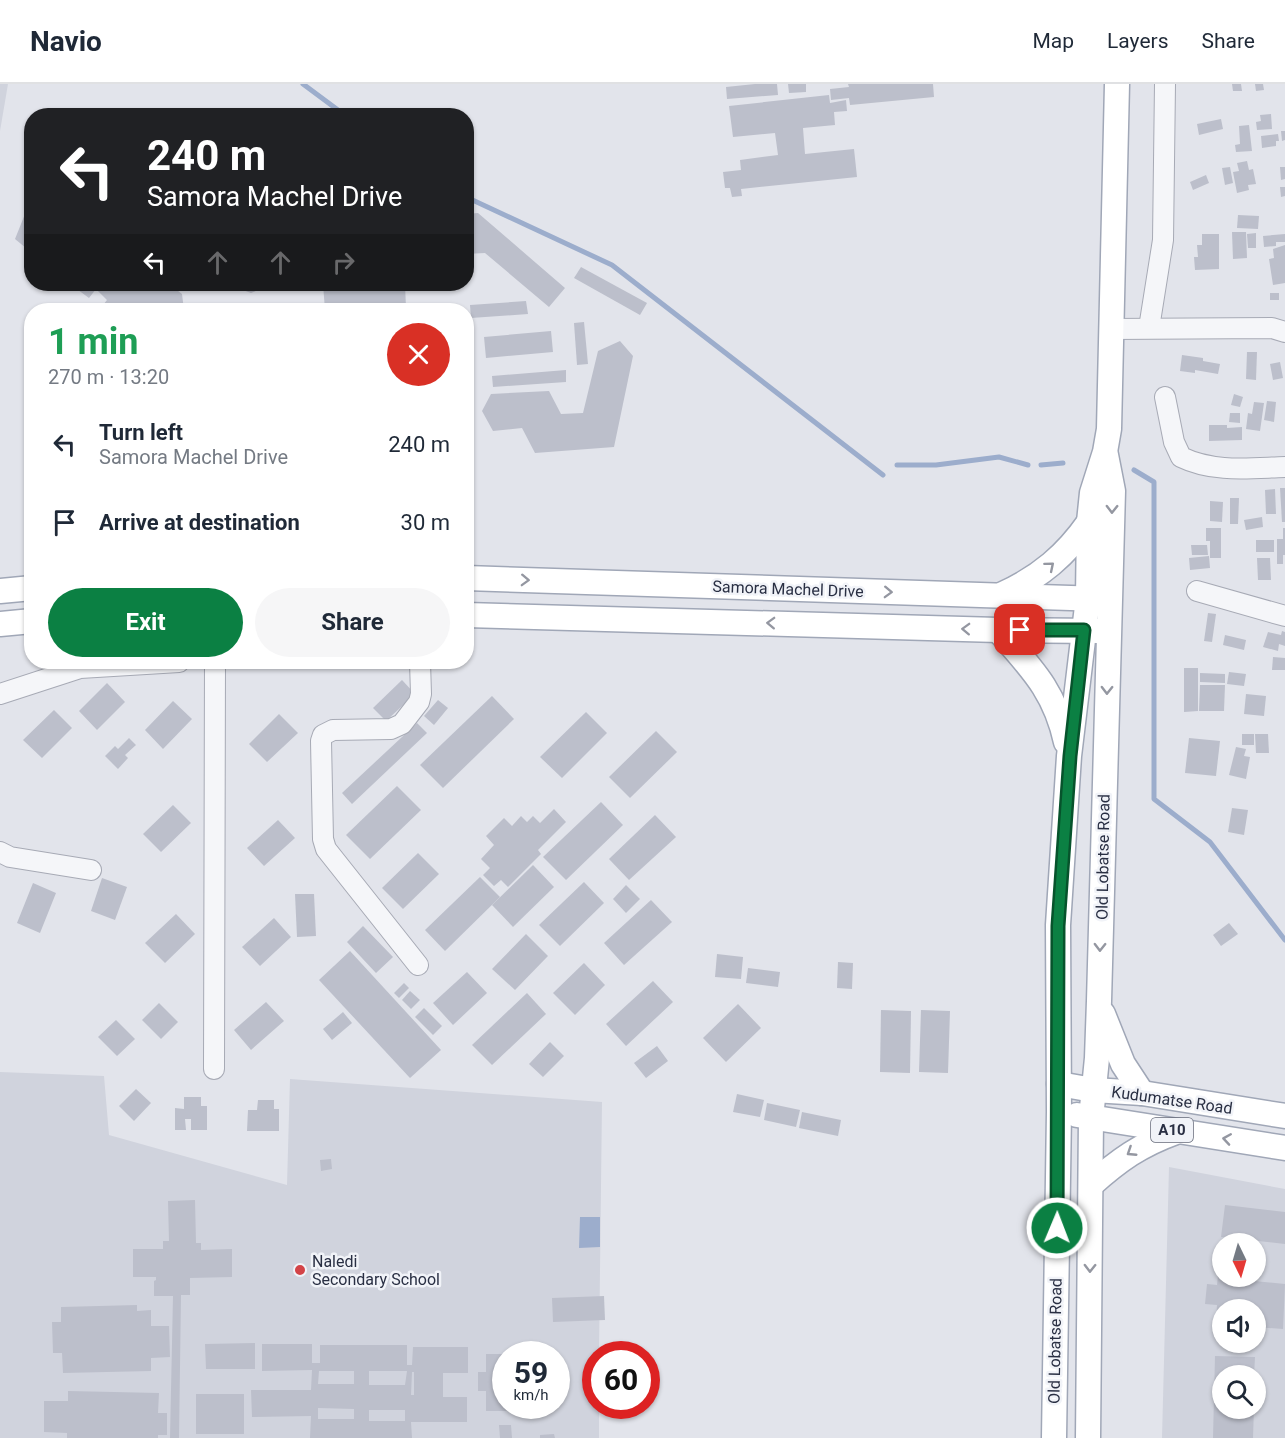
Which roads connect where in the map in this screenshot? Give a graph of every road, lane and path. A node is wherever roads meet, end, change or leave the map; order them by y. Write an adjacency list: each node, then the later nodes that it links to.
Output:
1 (1118, 84): 4 (main road)
2 (1165, 84): 3 (street)
3 (1149, 328): 4 (street); 5 (street)
4 (1111, 329): 7 (main road)
5 (1285, 332)
6 (1165, 397): 8 (street)
7 (1105, 452): 9 (main road); 15 (main road, one-way to 15)
8 (1285, 468)
9 (1089, 522): 14 (main road, one-way to 9); 15 (main road)
10 (474, 578): 14 (main road, Samora Machel Drive, one-way to 14)
11 (24, 589): 12 (main road)
12 (0, 591)
13 (1197, 591): 17 (street)
14 (1000, 596): 15 (main road, Samora Machel Drive)
15 (1099, 599): 21 (main road, Old Lobatse Road); 22 (main road, Old Lobatse Road)
16 (474, 615): 20 (main road, one-way to 16)
17 (1285, 616)
18 (24, 622): 19 (main road)
19 (0, 624)
20 (998, 630): 21 (main road); 27 (main road)
21 (1084, 630): 22 (main road); 27 (main road, Old Lobatse Road)
22 (1108, 631): 31 (main road, Old Lobatse Road, one-way to 31)
23 (77, 669): 26 (street)
24 (215, 669): 32 (street)
25 (420, 669): 30 (street)
26 (0, 694)
27 (1070, 756): 33 (main road, Old Lobatse Road)
28 (0, 852): 29 (street)
29 (91, 870)
30 (418, 965)
31 (1099, 1001): 34 (main road, Old Lobatse Road); 35 (main road)
32 (214, 1069)
33 (1059, 1084): 34 (main road, Kudumatse Road / A10); 36 (main road, Old Lobatse Road)
34 (1093, 1090): 35 (main road, Kudumatse Road / A10); 38 (main road, Old Lobatse Road)
35 (1142, 1093): 37 (main road, Kudumatse Road / A10)
36 (1059, 1112): 38 (main road, Kudumatse Road / A10); 42 (main road, Old Lobatse Road)
37 (1285, 1116)
38 (1091, 1118): 39 (main road, Kudumatse Road / A10); 41 (main road, Old Lobatse Road)
39 (1178, 1131): 40 (main road, Kudumatse Road / A10, one-way to 39); 41 (main road, A10, one-way to 41)
40 (1285, 1148)
41 (1091, 1185): 43 (main road, Old Lobatse Road, one-way to 43)
42 (1054, 1438)
43 (1088, 1438)

